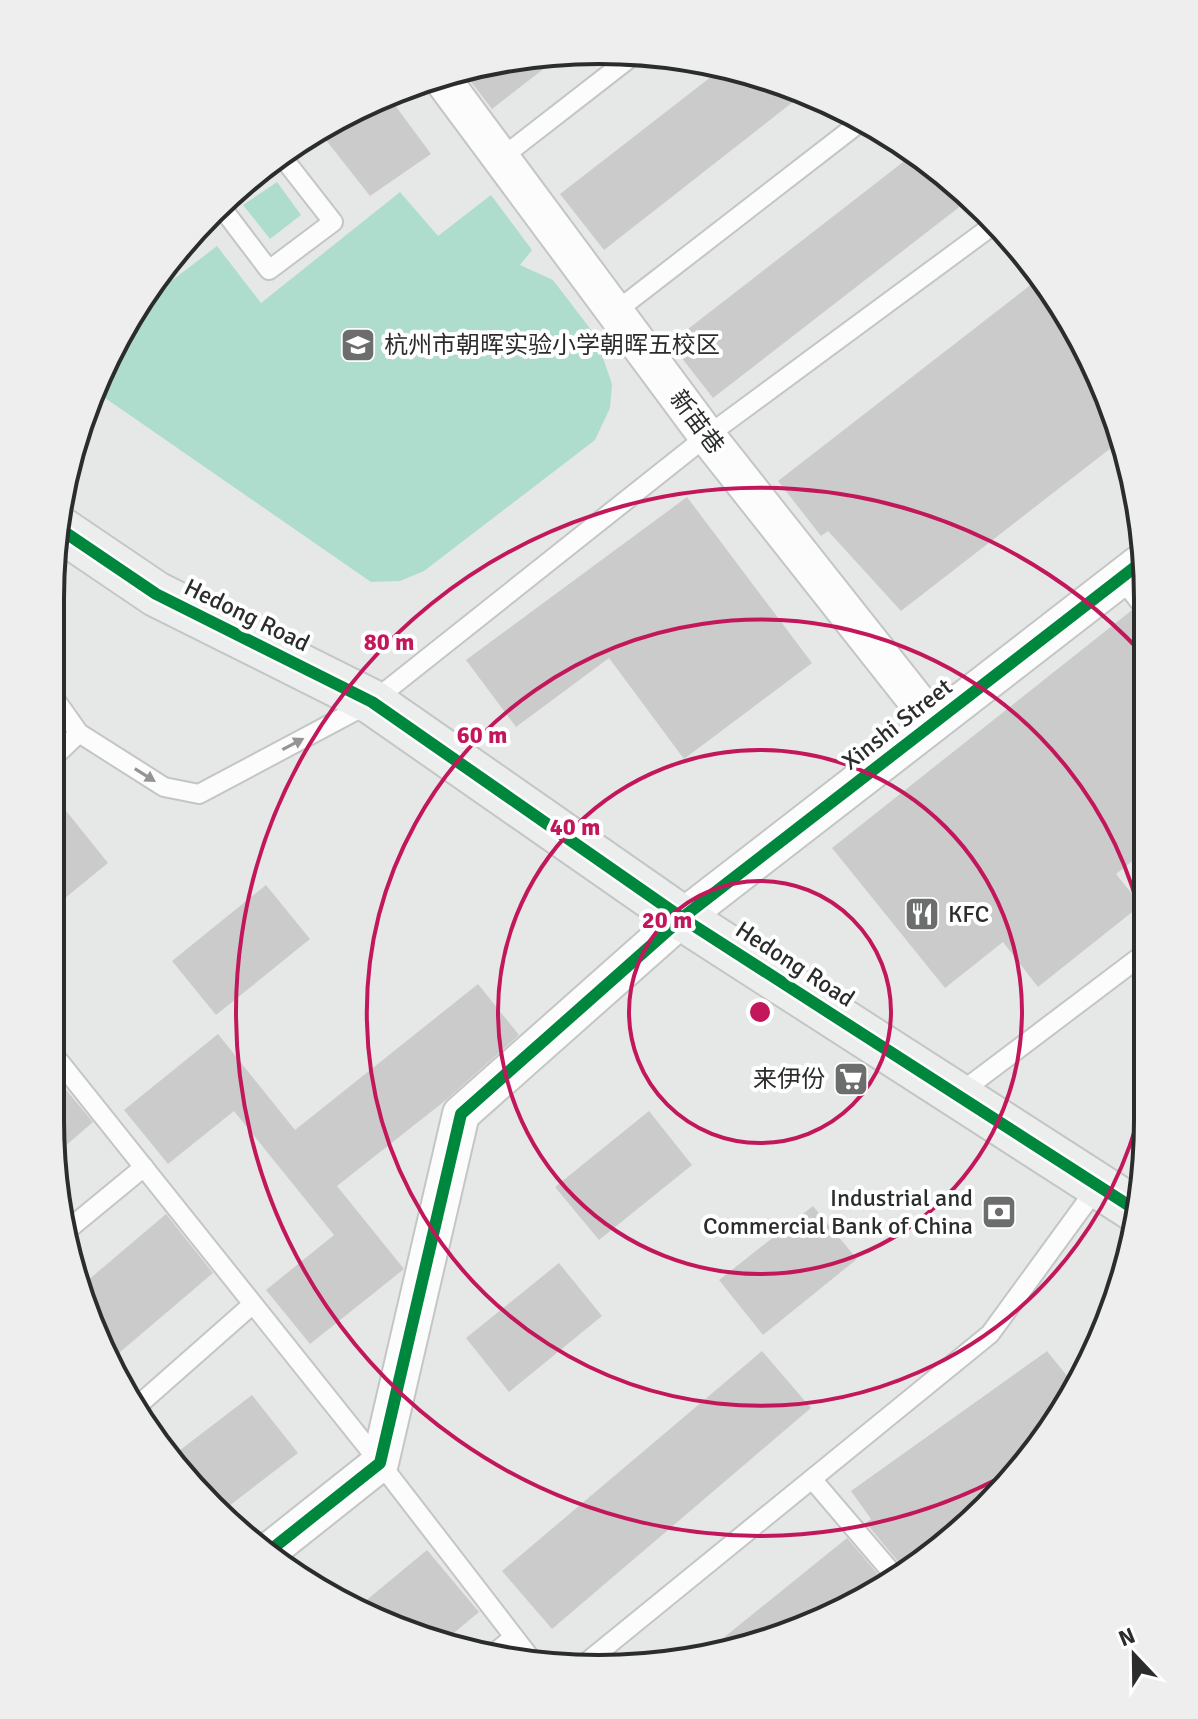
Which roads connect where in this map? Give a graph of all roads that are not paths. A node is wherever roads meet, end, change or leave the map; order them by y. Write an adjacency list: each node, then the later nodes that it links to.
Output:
1 (621, 65): 4 (lane)
2 (447, 86): 4 (street, 新苗巷)
3 (852, 128): 8 (lane)
4 (501, 158): 8 (street, 新苗巷)
5 (288, 164): 6 (lane)
6 (227, 215)
7 (986, 230): 9 (lane)
8 (615, 312): 9 (street, 新苗巷)
9 (707, 436): 12 (lane); 14 (street, 新苗巷)
10 (68, 535): 12 (main road, Hedong Road)
11 (1133, 581): 14 (street, Xinshi Street)
12 (372, 702): 16 (lane, one-way to 12); 18 (main road, Hedong Road)
13 (64, 712): 16 (lane)
14 (934, 723): 18 (street, Xinshi Street)
15 (64, 732): 16 (lane)
16 (79, 733): 17 (lane)
17 (64, 747)
18 (682, 918): 21 (main road, Hedong Road); 28 (street, Xinshi Street)
19 (1134, 961): 21 (lane)
20 (64, 1067): 22 (lane)
21 (957, 1095): 23 (main road, Hedong Road)
22 (144, 1167): 25 (lane); 26 (lane)
23 (1098, 1186): 24 (main road, Hedong Road); 29 (lane)
24 (1127, 1204)
25 (74, 1224)
26 (253, 1304): 27 (lane); 28 (lane)
27 (144, 1400)
28 (380, 1463): 30 (street); 32 (lane)
29 (812, 1479): 31 (lane); 35 (lane)
30 (276, 1546)
31 (889, 1569)
32 (514, 1637): 33 (lane); 34 (lane)
33 (503, 1646)
34 (523, 1649)
35 (596, 1655)

